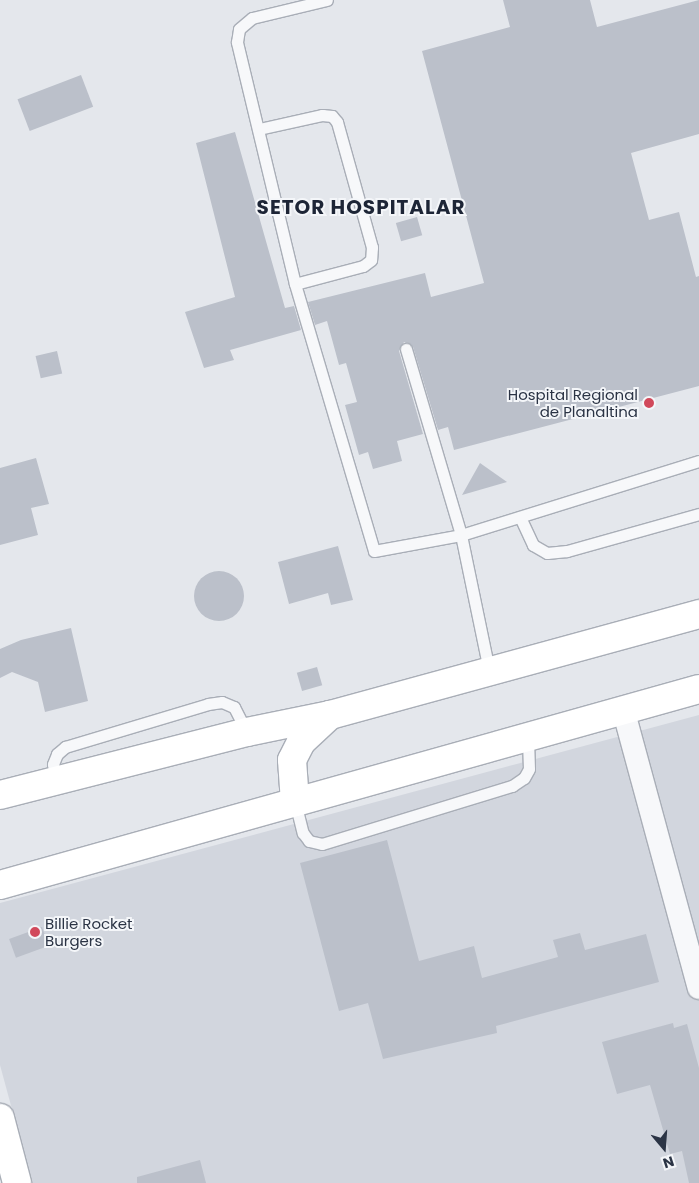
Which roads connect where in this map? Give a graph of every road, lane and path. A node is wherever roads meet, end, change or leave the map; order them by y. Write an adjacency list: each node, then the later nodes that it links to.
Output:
1 (327, 0): 2 (lane)
2 (309, 2): 3 (lane)
3 (259, 128): 4 (lane); 4 (lane)
4 (295, 284): 9 (lane)
5 (406, 350): 9 (lane)
6 (699, 461): 8 (lane)
7 (699, 514): 8 (lane)
8 (520, 517): 9 (lane)
9 (461, 535): 11 (lane)
10 (699, 614): 11 (main road)
11 (489, 670): 14 (main road)
12 (699, 689): 13 (main road)
13 (623, 709): 16 (main road); 21 (street)
14 (330, 715): 15 (main road); 19 (main road)
15 (247, 732): 17 (main road); 17 (lane)
16 (528, 736): 19 (main road); 19 (lane)
17 (56, 781): 18 (main road)
18 (0, 795)
19 (295, 802): 20 (main road)
20 (0, 885)
21 (699, 988)
22 (0, 1118): 23 (main road)
23 (17, 1183)

